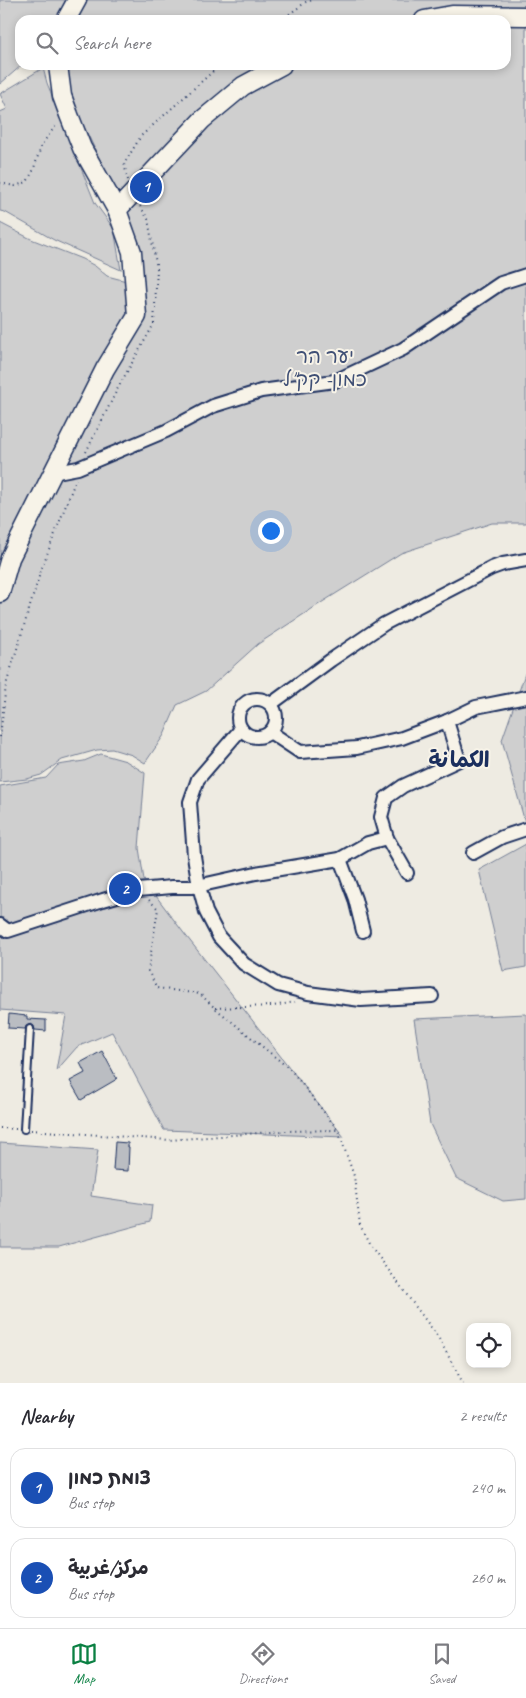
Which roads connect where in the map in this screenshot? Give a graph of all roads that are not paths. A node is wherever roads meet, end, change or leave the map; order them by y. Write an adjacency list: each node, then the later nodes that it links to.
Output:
1 (77, 0): 2 (main road)
2 (69, 15)
3 (511, 16): 4 (main road)
4 (526, 16)
5 (59, 70): 7 (main road)
6 (273, 70): 7 (main road)
7 (117, 210): 9 (main road)
8 (526, 274): 9 (street)
9 (52, 473): 11 (main road)
10 (526, 560): 13 (street)
11 (0, 593)
12 (526, 697): 14 (street)
13 (271, 704): 15 (street); 16 (street)
14 (447, 720): 16 (street); 18 (street)
15 (241, 729): 16 (street); 22 (street)
16 (270, 732)
17 (526, 829): 19 (street)
18 (387, 838): 20 (street); 21 (street)
19 (473, 853)
20 (340, 859): 22 (street); 24 (street)
21 (407, 873)
22 (199, 886): 23 (street); 25 (street)
23 (0, 925)
24 (364, 931)
25 (432, 996)
26 (30, 1028): 27 (lane)
27 (24, 1129)

